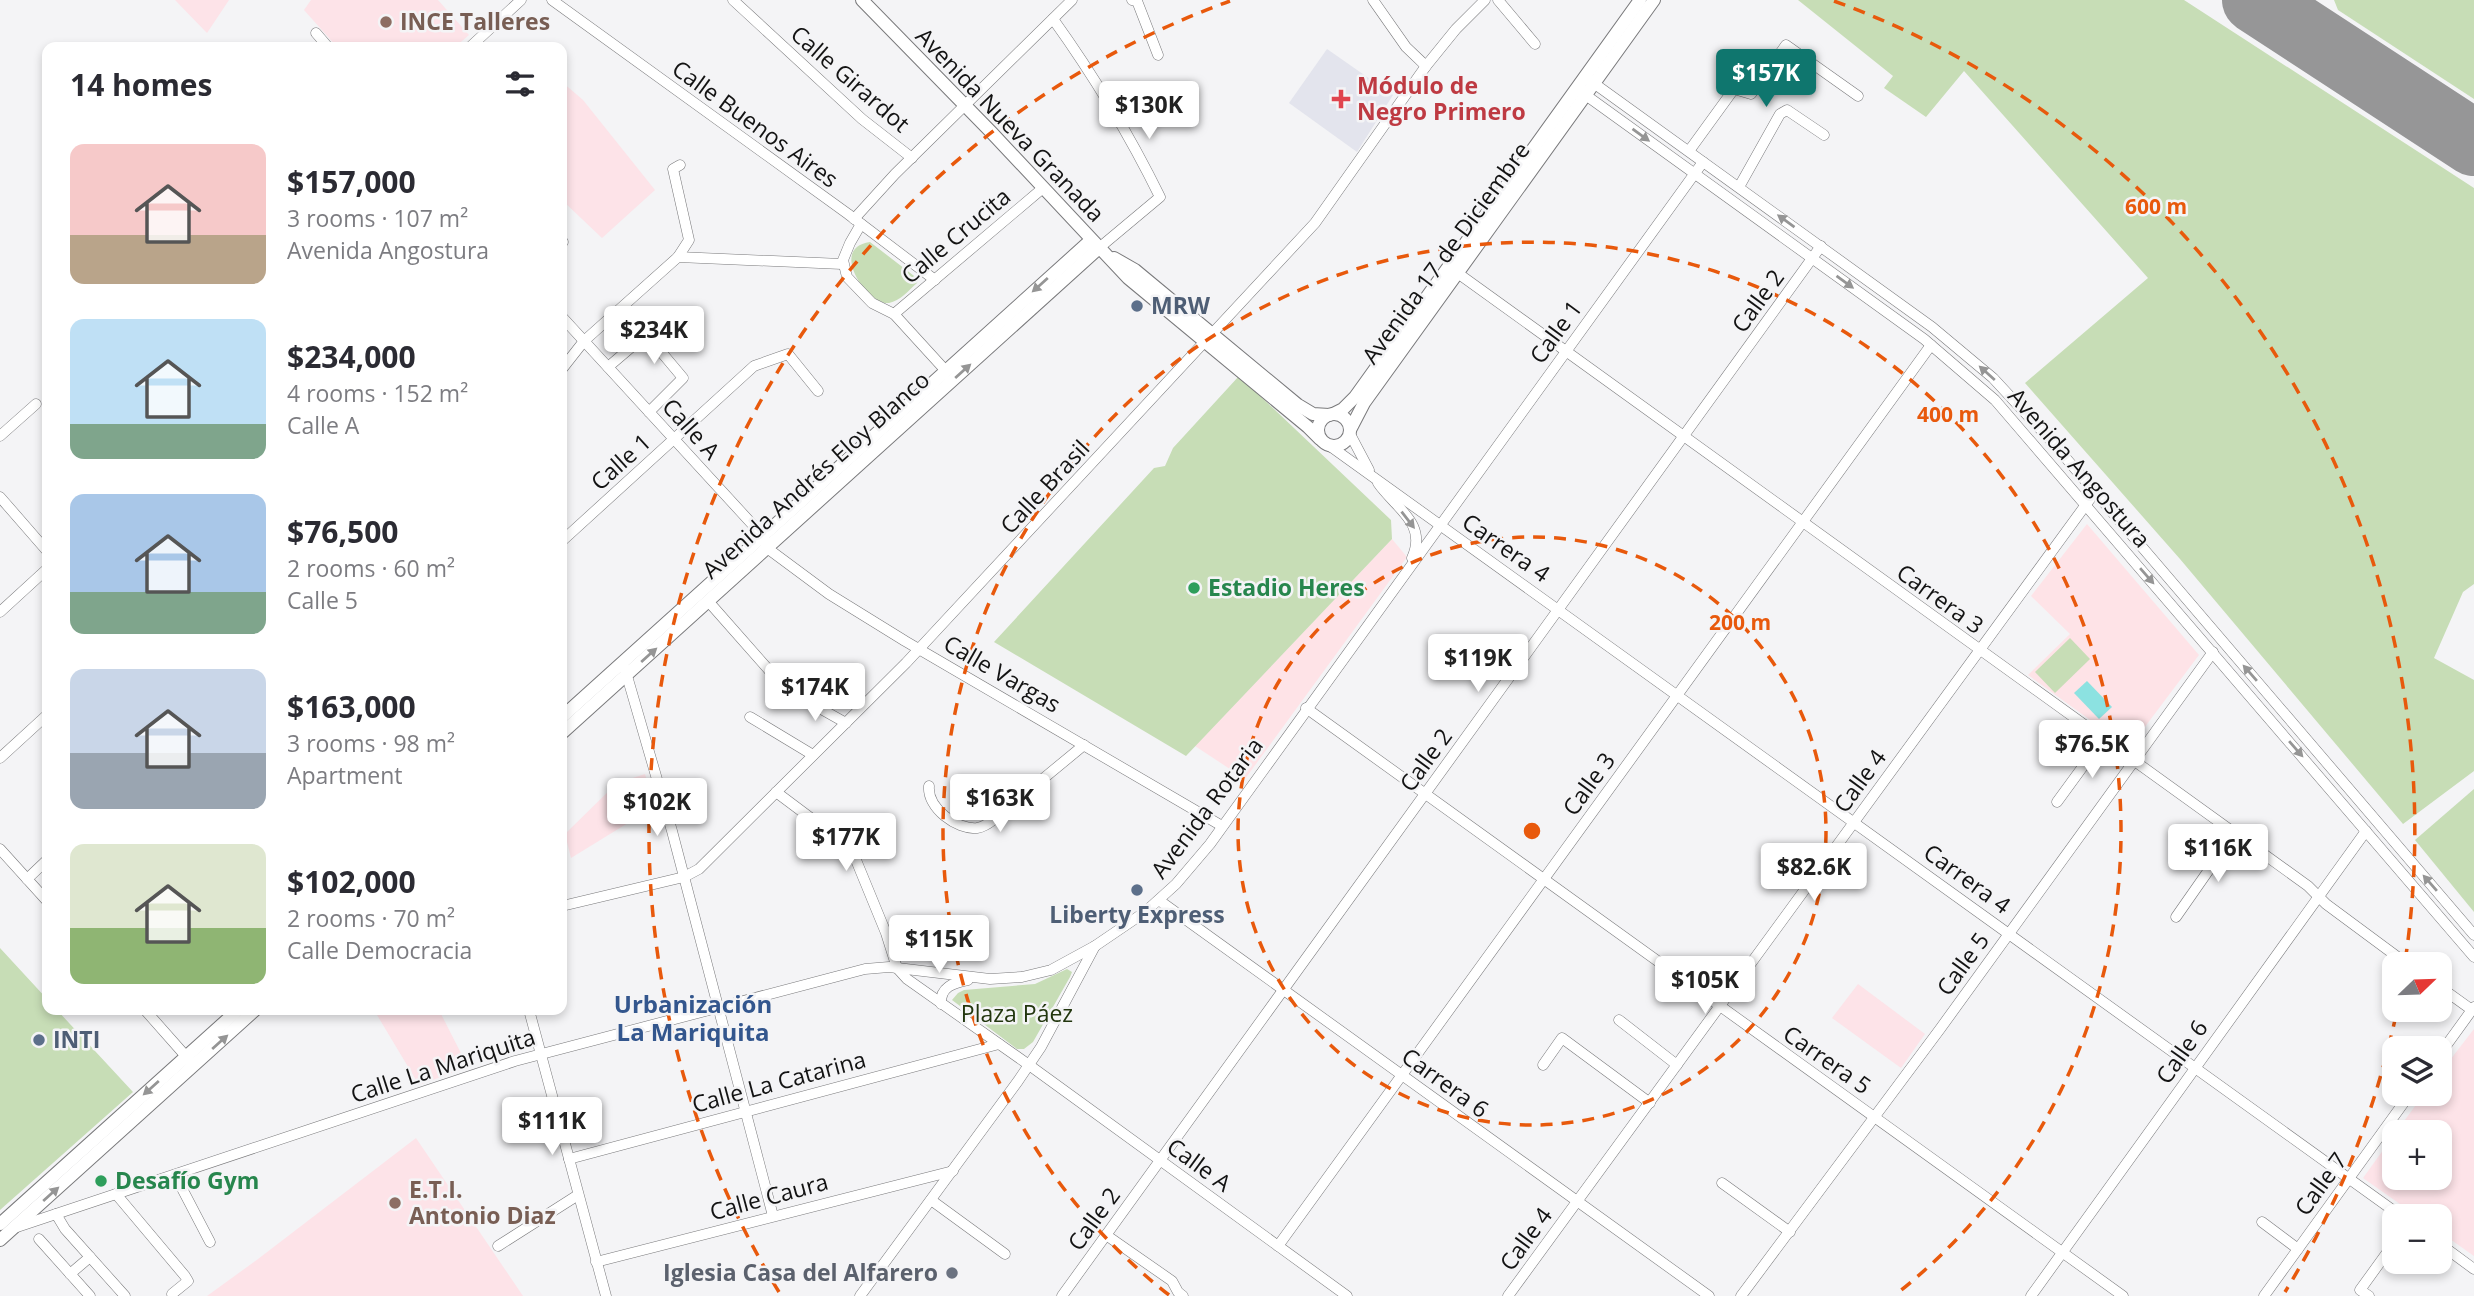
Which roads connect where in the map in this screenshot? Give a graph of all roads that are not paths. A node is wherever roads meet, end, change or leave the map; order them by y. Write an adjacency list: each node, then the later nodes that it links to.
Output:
1 (521, 0): 15 (street)
2 (552, 0): 31 (street, Calle Buenos Aires)
3 (733, 0): 25 (street, Calle Girardot)
4 (862, 0): 22 (street, Avenida Nueva Granada)
5 (1072, 0): 12 (street)
6 (1132, 0): 17 (street)
7 (1373, 0): 18 (street)
8 (1485, 0): 18 (street, Calle Brasil)
9 (1498, 0): 16 (street)
10 (1640, 0): 19 (street, Avenida 17 de Diciembre)
11 (1654, 0): 19 (street, Avenida 17 de Diciembre)
12 (1053, 19): 22 (street); 32 (street)
13 (316, 33): 14 (street)
14 (324, 42)
15 (475, 42)
16 (1535, 44)
17 (1158, 55)
18 (1426, 66): 41 (street, Calle Brasil)
19 (1590, 80): 20 (street, Avenida 17 de Diciembre); 24 (street, Avenida Angostura)
20 (1581, 92): 28 (street, Avenida Angostura, one-way to 28); 37 (street, Avenida 17 de Diciembre)
21 (1858, 96): 24 (street)
22 (965, 106): 25 (street); 30 (street, Avenida Nueva Granada)
23 (1824, 135): 29 (street)
24 (1689, 151): 26 (street, Avenida Angostura)
25 (912, 158): 31 (street)
26 (1703, 162): 28 (street, Calle 1); 29 (street, Avenida Angostura)
27 (680, 164): 34 (street)
28 (1694, 173): 35 (street, Avenida Angostura); 44 (street, Calle 1)
29 (1739, 187): 33 (street, Avenida Angostura, one-way to 29)
30 (1043, 188): 32 (street, Avenida Nueva Granada); 38 (street, Calle Crucita)
31 (858, 221): 36 (street); 38 (street, Calle Buenos Aires)
32 (1095, 244): 41 (street, Avenida Nueva Granada); 47 (street, Avenida Andrés Eloy Blanco, one-way to 47); 64 (street, Avenida Andrés Eloy Blanco, one-way to 32)
33 (1821, 246): 35 (street, Calle 2); 58 (street, Avenida Angostura, one-way to 33)
34 (678, 257): 36 (street); 42 (street)
35 (1812, 258): 43 (street, Avenida Angostura, one-way to 43); 54 (street, Calle 2)
36 (842, 264): 39 (street)
37 (1453, 270): 44 (street, Carrera 3); 51 (street, Avenida 17 de Diciembre); 52 (street, Avenida 17 de Diciembre)
38 (935, 280): 39 (street, Calle Crucita)
39 (894, 314): 47 (street)
40 (567, 322): 42 (street, Calle A)
41 (1210, 339): 51 (street, Avenida Nueva Granada); 56 (street, Avenida Nueva Granada); 71 (street, Calle Brasil)
42 (584, 341): 45 (street); 46 (street, Calle A)
43 (1931, 345): 60 (street, Avenida Angostura); 61 (street, Calle 3)
44 (1566, 351): 54 (street, Carrera 3); 62 (street, Calle 1)
45 (567, 363)
46 (608, 367): 50 (street, Calle A); 50 (street)
47 (946, 371): 64 (street, Avenida Andrés Eloy Blanco)
48 (818, 391): 55 (street, Calle 1)
49 (36, 404): 53 (street)
50 (649, 412): 55 (street, Calle A)
51 (1331, 415): 52 (street); 56 (street)
52 (1350, 432): 56 (street); 57 (street, Carrera 4)
53 (0, 436)
54 (1685, 436): 61 (street, Carrera 3); 69 (street, Calle 2)
55 (675, 439): 63 (street, Calle 1); 64 (street, Calle A)
56 (1325, 443): 57 (street, Carrera 4)
57 (1374, 476): 62 (street, Carrera 4); 66 (street, Avenida Rotaria, one-way to 66)
58 (2095, 492): 60 (street, Calle 4); 108 (street, Avenida Angostura, one-way to 58)
59 (0, 497): 65 (street)
60 (2086, 504): 72 (street, Calle 4); 73 (street, Avenida Angostura, one-way to 73)
61 (1802, 522): 72 (street, Carrera 3); 76 (street, Calle 3)
62 (1440, 525): 66 (street, Avenida Rotaria); 69 (street, Carrera 4)
63 (567, 536)
64 (765, 542): 68 (street, Avenida Andrés Eloy Blanco); 71 (street, Calle Vargas); 74 (street, Avenida Andrés Eloy Blanco)
65 (42, 545)
66 (1406, 571): 78 (street, Avenida Rotaria)
67 (42, 574): 70 (street)
68 (708, 601): 74 (street, Avenida Andrés Eloy Blanco, one-way to 68); 75 (street)
69 (1559, 610): 76 (street, Carrera 4); 91 (street, Calle 2)
70 (0, 612)
71 (919, 649): 82 (street, Calle Brasil); 85 (street, Calle Vargas)
72 (1979, 651): 84 (street, Carrera 3); 93 (street, Calle 4)
73 (2213, 652): 88 (street, Calle 5); 95 (street, Avenida Angostura, one-way to 95)
74 (625, 668): 79 (street, Avenida Andrés Eloy Blanco); 83 (street, Avenida Andrés Eloy Blanco); 99 (street)
75 (775, 677)
76 (1677, 695): 93 (street, Carrera 4); 101 (street, Calle 3)
77 (798, 696): 82 (street)
78 (1306, 708): 91 (street, Carrera 5); 94 (street, Avenida Rotaria)
79 (567, 713)
80 (750, 717): 86 (street)
81 (42, 720): 87 (street)
82 (846, 723): 86 (street, Calle Brasil)
83 (567, 728)
84 (2103, 739): 88 (street, Carrera 3); 92 (street)
85 (1084, 745): 89 (street); 94 (street, Calle Vargas)
86 (813, 755): 90 (street, Calle Brasil)
87 (0, 758)
88 (2133, 761): 96 (street, Carrera 3); 107 (street, Calle 5)
89 (929, 786)
90 (776, 792): 99 (street, Calle Brasil); 112 (street)
91 (1425, 794): 101 (street, Carrera 5); 114 (street, Calle 2)
92 (2057, 802)
93 (1854, 822): 107 (street, Carrera 4); 118 (street, Calle 4)
94 (1222, 827): 104 (street, Avenida Rotaria)
95 (2366, 831): 103 (street, Calle 6); 111 (street, Avenida Angostura)
96 (2234, 834): 103 (street, Carrera 3); 106 (street)
97 (0, 849): 100 (street)
98 (42, 865): 100 (street)
99 (684, 877): 105 (street, Calle Brasil); 117 (street)
100 (27, 879): 102 (street)
101 (1543, 880): 118 (street, Carrera 5); 133 (street, Calle 3)
102 (42, 896)
103 (2318, 898): 110 (street, Carrera 3); 132 (street, Calle 6)
104 (1160, 901): 109 (street, Avenida Rotaria); 114 (street, Carrera 6)
105 (567, 905)
106 (2176, 916)
107 (2009, 934): 132 (street, Carrera 4); 137 (street, Calle 5)
108 (2474, 934)
109 (1096, 946): 113 (street, Calle La Mariquita); 129 (street, Avenida Rotaria)
110 (2391, 952)
111 (2474, 957)
112 (897, 968): 113 (street, Calle La Mariquita); 116 (street, Calle A); 117 (street, Calle La Mariquita)
113 (974, 979): 116 (street)
114 (1283, 990): 133 (street, Carrera 6); 139 (street, Calle 2)
115 (2452, 995): 119 (street)
116 (941, 1004): 126 (street, Calle A)
117 (718, 1007): 127 (street, Calle La Mariquita); 136 (street)
118 (1719, 1007): 131 (street, Calle 4); 137 (street, Carrera 5)
119 (2473, 1008): 125 (street)
120 (149, 1015): 128 (street)
121 (233, 1015): 128 (street)
122 (249, 1015): 128 (street, one-way to 122)
123 (530, 1015): 127 (street)
124 (1619, 1020): 131 (street)
125 (2452, 1037)
126 (999, 1044): 129 (street, Calle A); 136 (street, Calle La Catarina)
127 (541, 1054): 138 (street); 141 (street, Calle La Mariquita)
128 (190, 1061): 152 (street)
129 (1029, 1065): 139 (street, Calle A); 140 (street, Avenida Rotaria)
130 (1543, 1065): 134 (street)
131 (1677, 1065): 134 (street, Calle 4)
132 (2195, 1068): 142 (street, Carrera 4); 161 (street, Calle 6)
133 (1402, 1076): 147 (street, Carrera 6); 159 (street, Calle 3)
134 (1650, 1103): 147 (street, Calle 4)
135 (2401, 1106): 142 (street, Calle 7)
136 (745, 1111): 138 (street, Calle La Catarina); 150 (street)
137 (1875, 1117): 153 (street, Calle 5); 161 (street, Carrera 5)
138 (569, 1159): 145 (street)
139 (1160, 1161): 154 (street, Calle 2); 159 (street, Calle A)
140 (953, 1171): 146 (street, Avenida Rotaria); 150 (street, Calle Caura)
141 (175, 1175): 144 (street, Calle La Mariquita); 157 (street)
142 (2349, 1179): 148 (street, Carrera 4); 160 (street, Calle 7)
143 (1722, 1183): 153 (street)
144 (116, 1194): 149 (street, Calle La Mariquita); 169 (street)
145 (579, 1195): 158 (street); 166 (street)
146 (931, 1200): 163 (street); 173 (street, Avenida Rotaria)
147 (1578, 1202): 177 (street, Calle 4); 178 (street, Carrera 6)
148 (2384, 1204)
149 (56, 1214): 152 (street, Calle La Mariquita); 164 (street)
150 (773, 1216): 166 (street, Calle Caura)
151 (2262, 1222): 160 (street)
152 (6, 1226): 156 (street)
153 (1790, 1233): 179 (street, Calle 5)
154 (1106, 1236): 174 (street, Calle 2); 175 (street)
155 (39, 1239): 168 (street)
156 (0, 1240)
157 (210, 1242)
158 (498, 1246)
159 (1279, 1246): 176 (street, Calle A)
160 (2298, 1249): 182 (street, Calle 7)
161 (2063, 1252): 180 (street, Calle 6); 181 (street, Carrera 5)
162 (2452, 1253): 167 (street)
163 (1005, 1254)
164 (90, 1257): 168 (street); 171 (street)
165 (2382, 1259): 183 (street)
166 (596, 1262): 172 (street)
167 (2474, 1269)
168 (70, 1274): 170 (street)
169 (172, 1294)
170 (90, 1296)
171 (125, 1296)
172 (606, 1296)
173 (860, 1296)
174 (1062, 1296)
175 (1183, 1296)
176 (1347, 1296)
177 (1508, 1296)
178 (1709, 1296)
179 (1741, 1296)
180 (2031, 1296)
181 (2123, 1296)
182 (2264, 1296)
183 (2369, 1296)

